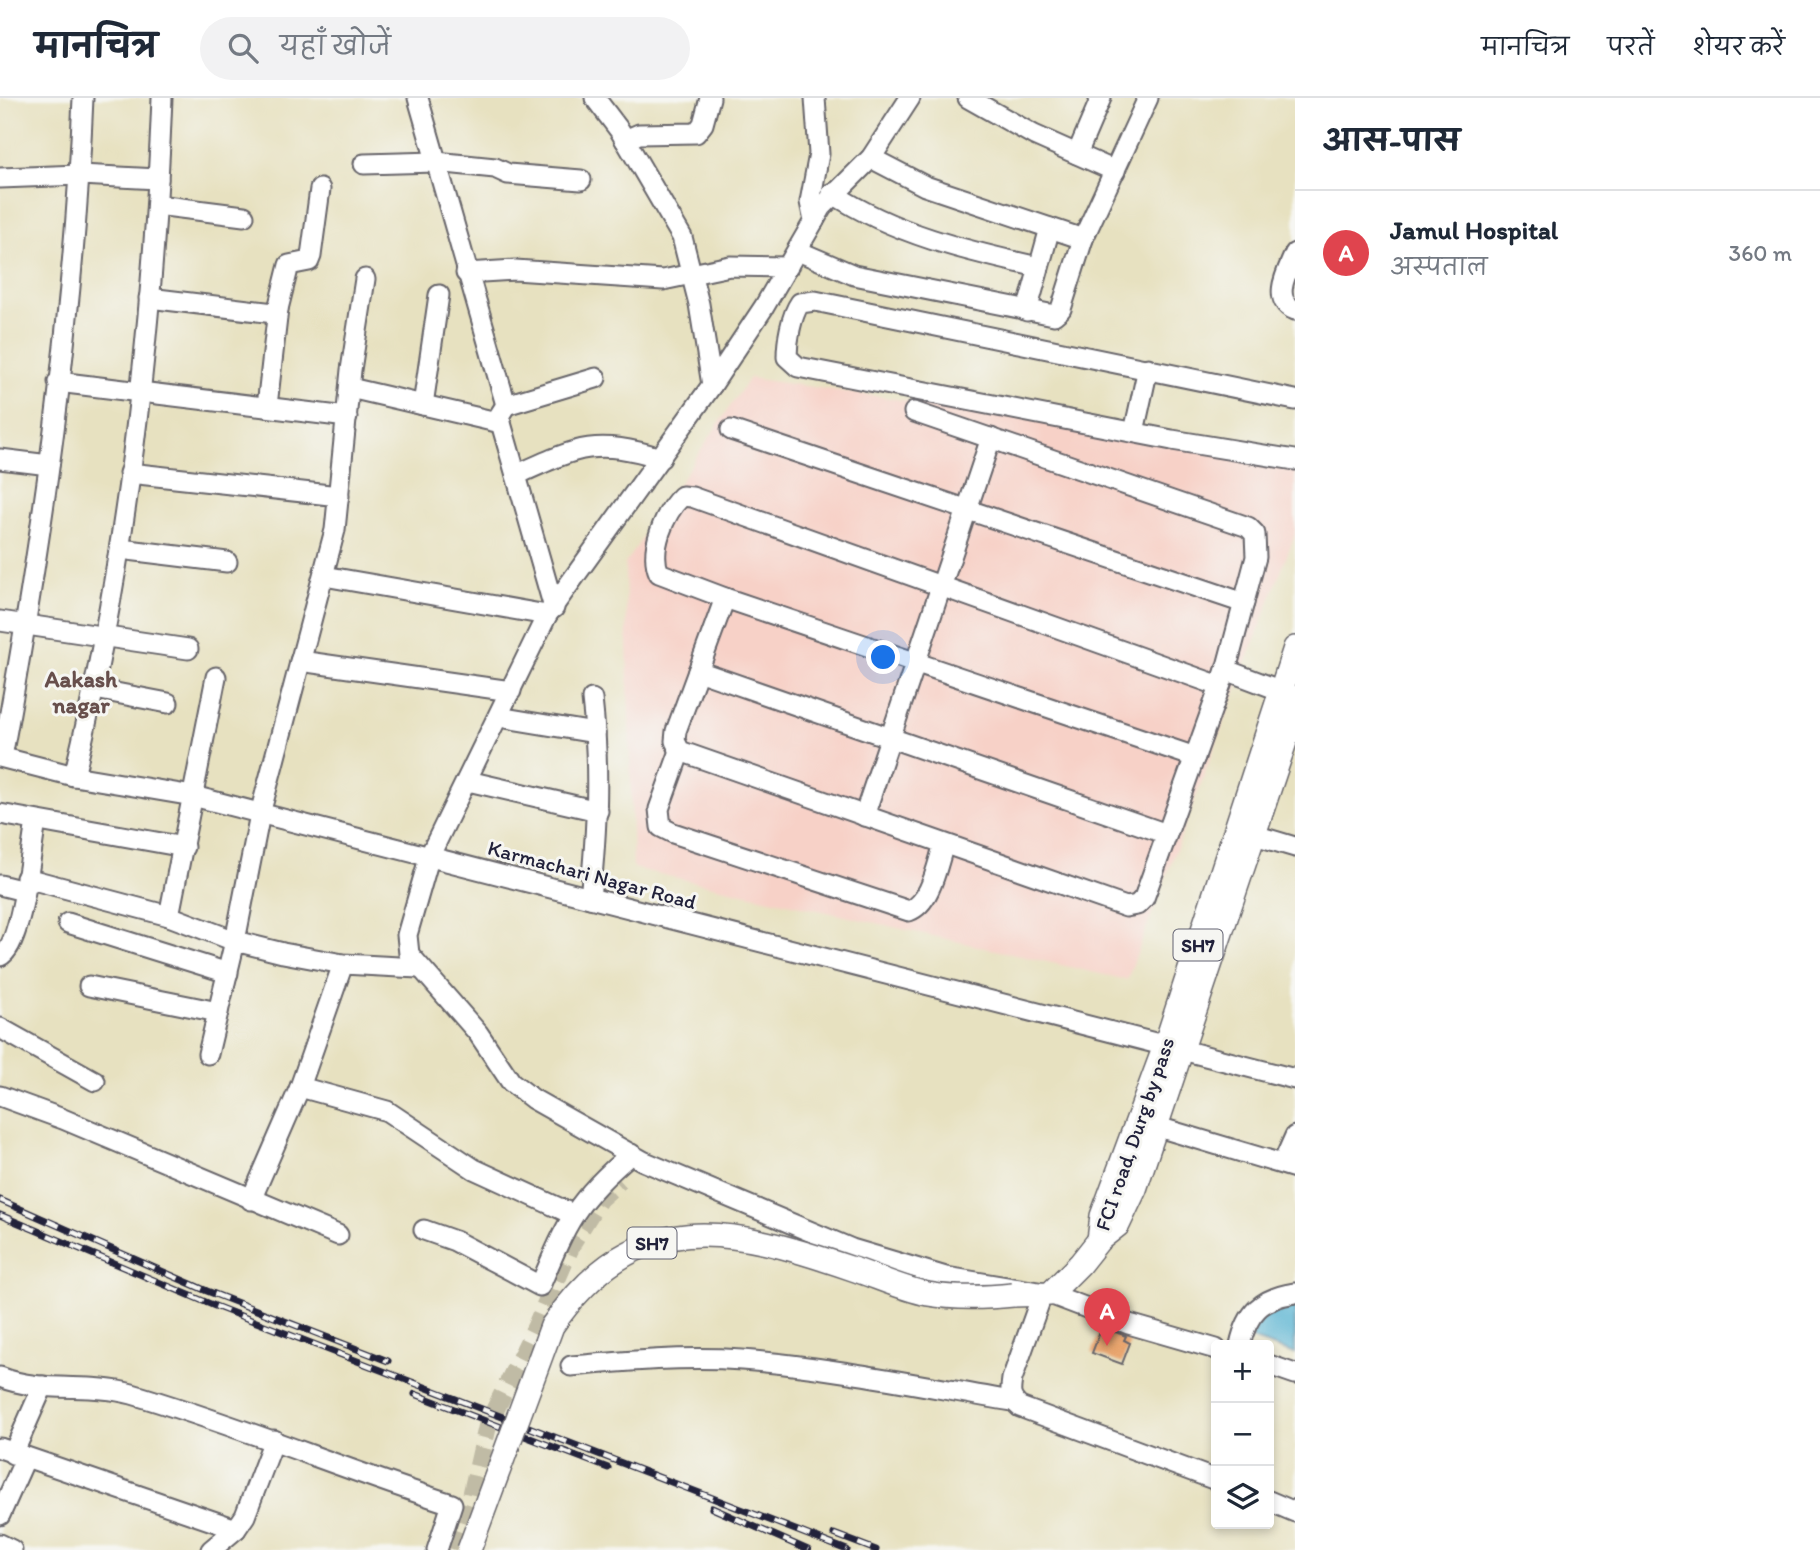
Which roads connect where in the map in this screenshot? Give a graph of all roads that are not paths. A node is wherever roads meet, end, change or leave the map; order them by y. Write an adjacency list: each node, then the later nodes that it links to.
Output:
1 (83, 98): 18 (street)
2 (162, 98): 20 (street)
3 (418, 98): 14 (street)
4 (595, 98): 11 (street)
5 (710, 98): 11 (street)
6 (815, 98): 16 (street)
7 (910, 98): 13 (street)
8 (968, 98): 12 (street)
9 (1101, 98): 12 (street)
10 (1148, 98): 17 (street)
11 (625, 140): 33 (street)
12 (1077, 154): 17 (street)
13 (871, 158): 23 (street); 27 (street)
14 (436, 162): 15 (street); 21 (street); 32 (street)
15 (364, 164)
16 (817, 171): 23 (street); 26 (street)
17 (1115, 171): 28 (street)
18 (80, 175): 19 (street); 20 (street); 42 (street)
19 (0, 178)
20 (159, 179): 24 (street)
21 (581, 180)
22 (320, 189): 37 (street)
23 (836, 190): 26 (street); 31 (street)
24 (158, 205): 25 (street); 36 (street)
25 (244, 216)
26 (814, 222): 30 (street)
27 (1050, 229): 28 (street); 31 (street)
28 (1083, 239): 39 (street)
29 (1295, 253): 38 (street)
30 (793, 259): 33 (street); 39 (street); 43 (street)
31 (1038, 267): 39 (street)
32 (466, 273): 33 (street); 50 (street)
33 (693, 275): 43 (street)
34 (365, 279): 44 (street)
35 (439, 295): 47 (street)
36 (149, 298): 37 (street); 45 (street)
37 (278, 309): 48 (street)
38 (1295, 310)
39 (1027, 311)
40 (1148, 368): 46 (street); 53 (street); 53 (street)
41 (596, 378): 50 (street)
42 (58, 382): 45 (street); 58 (street)
43 (712, 386): 55 (street)
44 (350, 388): 47 (street); 51 (street)
45 (139, 390): 48 (street); 59 (street)
46 (1295, 400)
47 (423, 405): 50 (street)
48 (267, 407): 51 (street)
49 (914, 412): 54 (street)
50 (503, 414): 60 (street)
51 (347, 417): 61 (street)
52 (731, 430): 62 (street)
53 (1134, 432): 57 (street)
54 (991, 438): 62 (street); 68 (street)
55 (662, 458): 60 (street); 69 (street)
56 (0, 459): 58 (street)
57 (1295, 460)
58 (49, 465): 71 (street)
59 (129, 473): 61 (street); 63 (street)
60 (516, 475): 69 (street)
61 (339, 496): 65 (street)
62 (967, 508): 66 (street); 68 (street)
63 (120, 549): 64 (street); 72 (street)
64 (228, 562)
65 (324, 576): 69 (street); 75 (street)
66 (942, 587): 67 (street); 76 (street); 79 (street)
67 (725, 598): 76 (street); 77 (street)
68 (1244, 603): 79 (street)
69 (550, 611): 81 (street)
70 (0, 621): 71 (street)
71 (26, 625): 72 (street); 90 (street)
72 (104, 637): 74 (street); 80 (street)
73 (1295, 648): 82 (main road, FCI road, Durg by pass / SH7)
74 (188, 649)
75 (300, 661): 81 (street); 97 (street)
76 (916, 663): 88 (street); 91 (street)
77 (698, 671): 88 (street); 89 (street)
78 (216, 677): 94 (street)
79 (1223, 678): 82 (street); 91 (street)
80 (95, 689): 84 (street); 92 (street)
81 (511, 691): 86 (street)
82 (1287, 693): 100 (main road, FCI road, Durg by pass / SH7)
83 (592, 699): 87 (street)
84 (168, 703)
85 (1295, 712): 100 (main road, FCI road, Durg by pass / SH7)
86 (499, 718): 87 (street); 93 (street)
87 (596, 733): 95 (street)
88 (891, 736): 98 (street); 101 (street)
89 (680, 751): 98 (street); 102 (street)
90 (1, 757): 92 (street, Karmachari Nagar Road)
91 (1195, 757): 101 (street)
92 (74, 776): 94 (street, Karmachari Nagar Road)
93 (468, 781): 95 (street); 105 (street)
94 (193, 796): 97 (street, Karmachari Nagar Road); 103 (street)
95 (598, 811): 108 (street)
96 (0, 814): 99 (street)
97 (260, 814): 105 (street, Karmachari Nagar Road); 111 (street)
98 (864, 816): 102 (street)
99 (36, 822): 103 (street); 106 (street)
100 (1245, 832): 104 (street); 119 (main road, FCI road, Durg by pass / SH7)
101 (1167, 834): 102 (street)
102 (944, 844)
103 (184, 847): 109 (street)
104 (1295, 847)
105 (430, 855): 108 (street, Karmachari Nagar Road); 114 (street)
106 (25, 884): 107 (street); 109 (street); 112 (street)
107 (0, 886)
108 (590, 898): 119 (street, Karmachari Nagar Road)
109 (169, 916): 111 (street)
110 (68, 923): 115 (street)
111 (235, 941): 113 (street); 115 (street)
112 (0, 956)
113 (343, 964): 114 (street); 123 (street)
114 (418, 968): 127 (street)
115 (228, 973): 117 (street)
116 (89, 986): 117 (street)
117 (218, 1012): 120 (street)
118 (0, 1028): 122 (street)
119 (1173, 1048): 121 (street, Karmachari Nagar Road); 125 (main road, FCI road, Durg by pass / SH7); 134 (main road, FCI road, Durg by pass / SH7)
120 (208, 1054)
121 (1295, 1079)
122 (95, 1081)
123 (300, 1087): 130 (street); 131 (street)
124 (0, 1096): 130 (street)
125 (1157, 1127): 128 (street); 134 (main road, FCI road, Durg by pass / SH7)
126 (1295, 1136): 128 (street)
127 (637, 1157): 129 (street); 131 (street); 136 (street)
128 (1289, 1166)
129 (620, 1180)
130 (251, 1199): 133 (street)
131 (572, 1214): 132 (street)
132 (424, 1230)
133 (338, 1235)
134 (1099, 1240): 136 (main road, SH7)
135 (1295, 1293): 137 (street)
136 (1046, 1294): 138 (street); 144 (street); 156 (main road, SH7, bridge)
137 (1242, 1340)
138 (1211, 1348)
139 (570, 1366): 144 (street)
140 (1274, 1367): 141 (street)
141 (1295, 1374)
142 (0, 1377): 143 (street)
143 (43, 1386): 145 (street); 146 (street)
144 (1012, 1401): 147 (street)
145 (274, 1440): 151 (street); 155 (street)
146 (12, 1453): 150 (street); 151 (street)
147 (1211, 1478)
148 (1274, 1503): 149 (street)
149 (1295, 1512)
150 (0, 1513)
151 (236, 1529): 154 (street)
152 (0, 1544): 153 (street)
153 (12, 1550)
154 (211, 1550)
155 (437, 1550)
156 (469, 1550)

